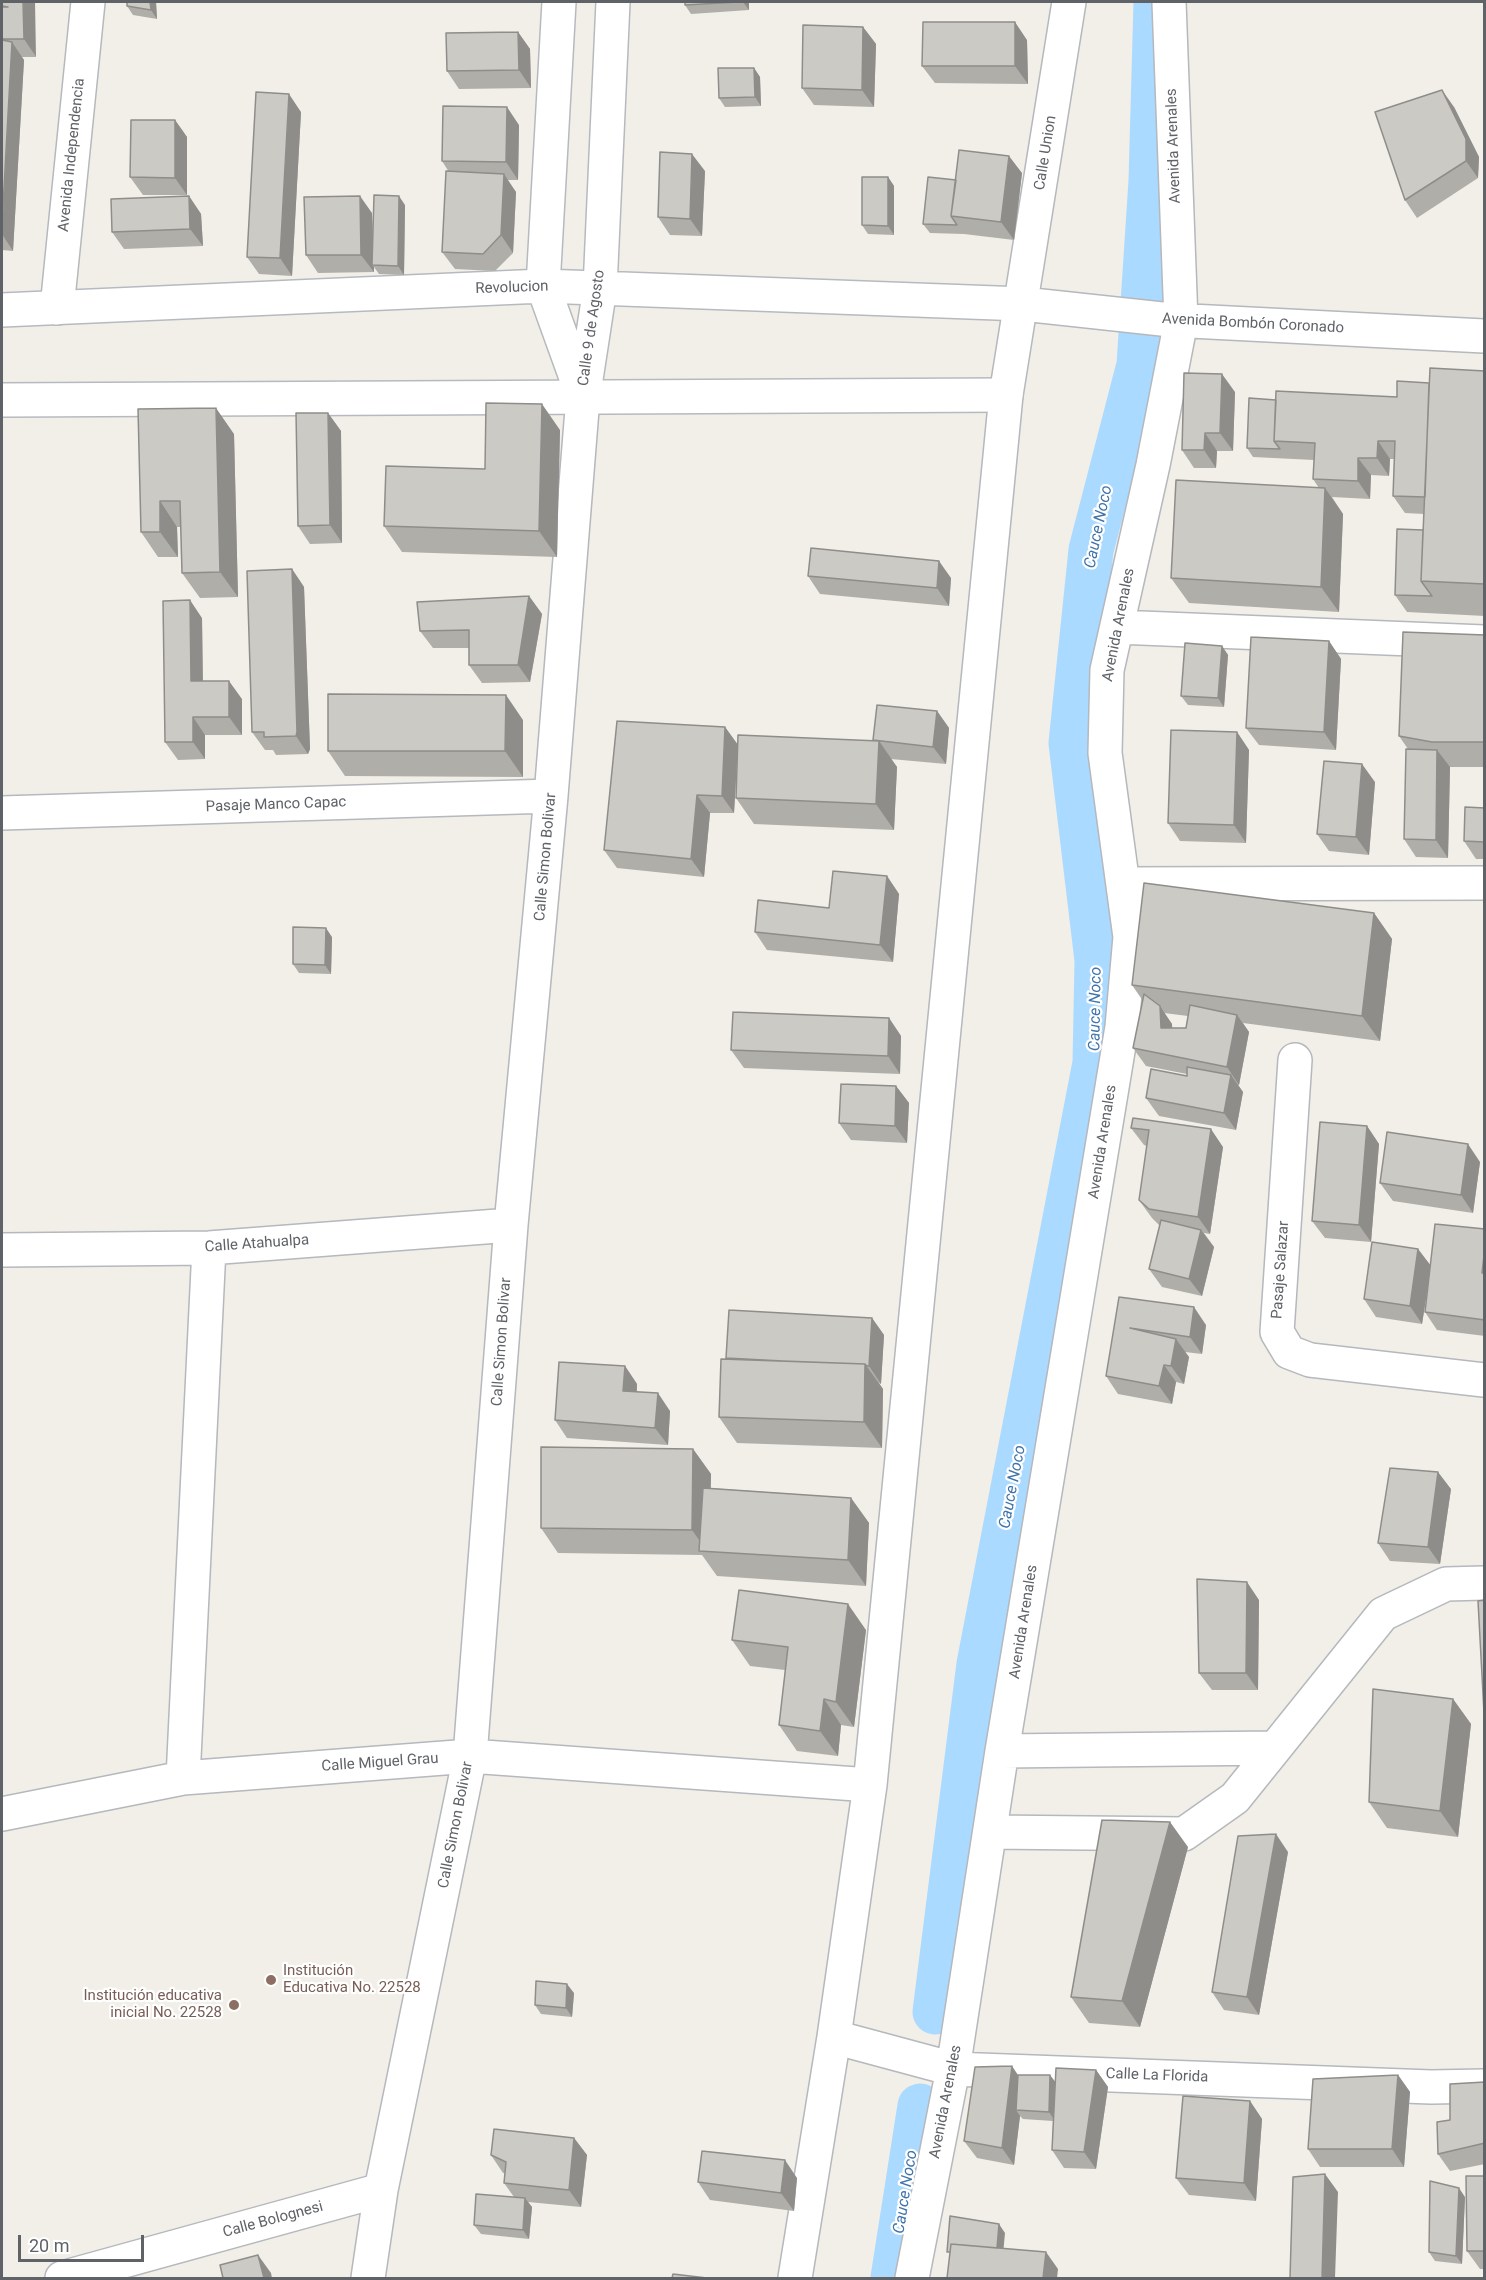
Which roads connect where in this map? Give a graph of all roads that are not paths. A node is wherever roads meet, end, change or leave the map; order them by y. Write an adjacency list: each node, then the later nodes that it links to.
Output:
1 (88, 2): 9 (street, Avenida Independencia)
2 (559, 2): 6 (street, Calle 9 de Agosto)
3 (613, 2): 7 (street, Calle 9 de Agosto)
4 (1069, 2): 8 (street, Calle Union)
5 (1169, 2): 11 (street, Avenida Arenales)
6 (543, 286): 7 (street, Revolucion); 9 (street, Revolucion); 14 (street, Calle 9 de Agosto)
7 (600, 288): 8 (street, Revolucion); 14 (street, Calle 9 de Agosto)
8 (1023, 304): 11 (street, Avenida Bombón Coronado); 13 (street)
9 (57, 308): 10 (street, Revolucion)
10 (2, 310)
11 (1176, 320): 12 (street, Avenida Bombón Coronado); 16 (street, Avenida Arenales)
12 (1485, 336)
13 (1006, 395): 14 (street); 32 (street)
14 (583, 397): 15 (street); 18 (street, Calle Simon Bolivar)
15 (2, 400)
16 (1117, 627): 17 (street); 21 (street, Avenida Arenales)
17 (1485, 642)
18 (551, 796): 19 (street, Pasaje Manco Capac); 23 (street, Calle Simon Bolivar)
19 (2, 813)
20 (1485, 883): 21 (street)
21 (1123, 884): 29 (street, Avenida Arenales)
22 (1295, 1060): 26 (street, Pasaje Salazar)
23 (511, 1225): 24 (street, Calle Atahualpa); 30 (street, Calle Simon Bolivar)
24 (210, 1248): 25 (street, Calle Atahualpa); 31 (street)
25 (2, 1250)
26 (1485, 1380)
27 (1485, 1583): 28 (street)
28 (1275, 1748): 29 (street); 34 (street)
29 (1002, 1751): 34 (street, Avenida Arenales)
30 (470, 1756): 31 (street, Calle Miguel Grau); 32 (street, Calle Miguel Grau); 38 (street, Calle Simon Bolivar)
31 (183, 1778): 33 (street, Calle Miguel Grau)
32 (870, 1785): 35 (street)
33 (2, 1814)
34 (990, 1832): 36 (street, Avenida Arenales)
35 (834, 2037): 36 (street, Calle La Florida); 41 (street)
36 (953, 2069): 37 (street, Calle La Florida); 42 (street, Avenida Arenales)
37 (1485, 2086)
38 (381, 2190): 39 (street, Calle Bolognesi); 40 (street, Calle Simon Bolivar)
39 (62, 2278)
40 (368, 2278)
41 (795, 2278)
42 (912, 2278)

